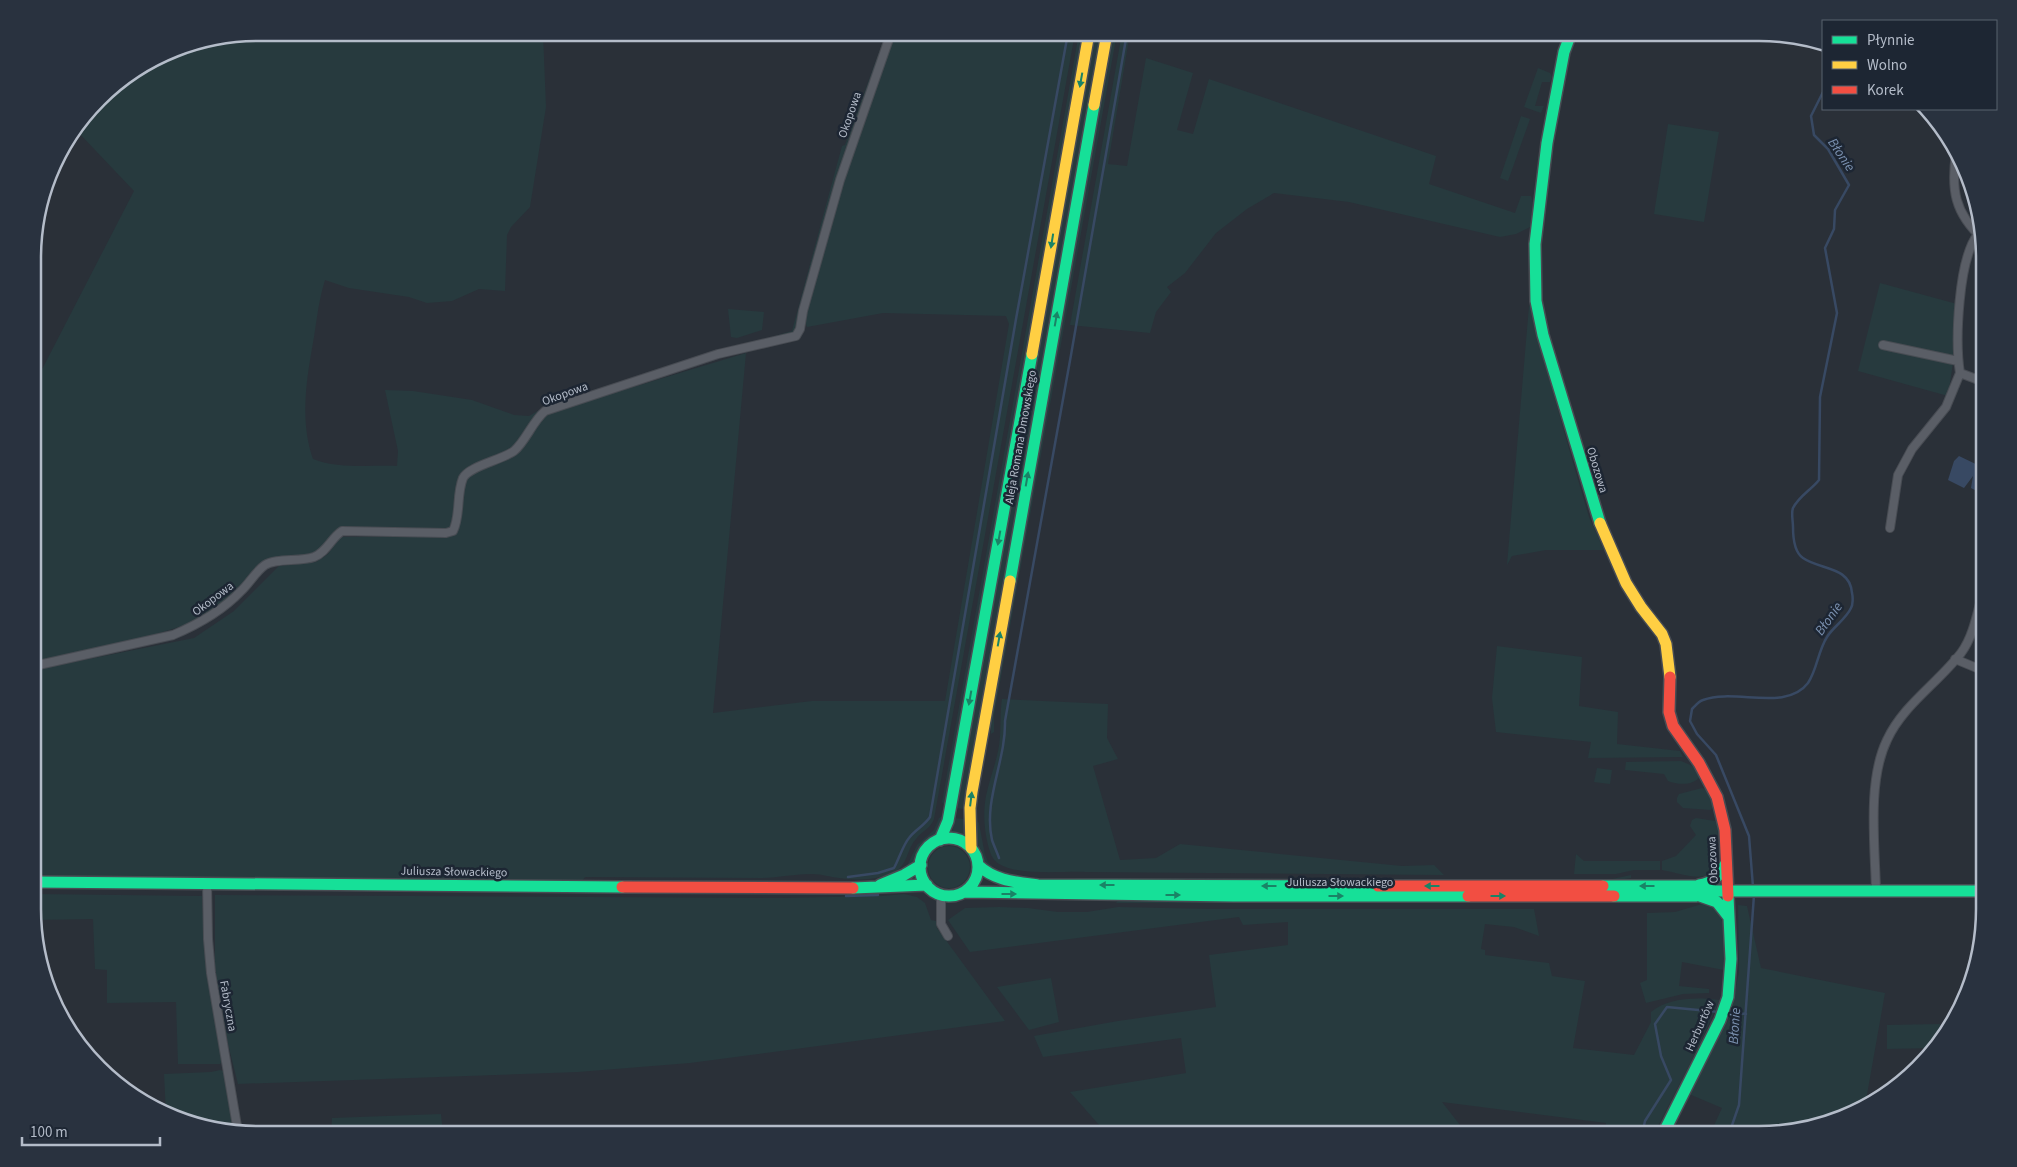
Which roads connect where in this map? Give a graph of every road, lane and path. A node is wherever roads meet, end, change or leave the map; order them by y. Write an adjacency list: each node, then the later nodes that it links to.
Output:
1 (888, 41): 15 (street, Okopowa)
2 (1087, 41): 17 (main road, Aleja Romana Dmowskiego, one-way to 17)
3 (1105, 41): 18 (main road, Aleja Romana Dmowskiego, one-way to 3)
4 (1568, 41): 19 (main road, Obozowa)
5 (1955, 167): 6 (street)
6 (1974, 229)
7 (1975, 242): 9 (street)
8 (1883, 345): 9 (street)
9 (1958, 360): 10 (street)
10 (1960, 373): 11 (street); 12 (street)
11 (1976, 379)
12 (1890, 528)
13 (1976, 617): 14 (street)
14 (1956, 659): 16 (street); 28 (street)
15 (41, 664)
16 (1976, 668)
17 (940, 840): 18 (main road); 20 (main road)
18 (971, 848): 21 (main road)
19 (1726, 863): 26 (main road); 27 (main road, Obozowa)
20 (921, 865): 24 (main road); 25 (main road, Juliusza Słowackiego)
21 (978, 865): 26 (main road, Juliusza Słowackiego, one-way to 21); 30 (main road)
22 (41, 882): 23 (main road, Juliusza Słowackiego)
23 (207, 883): 25 (main road, Juliusza Słowackiego); 34 (street, Fabryczna)
24 (927, 885): 25 (main road, Juliusza Słowackiego); 31 (main road)
25 (873, 887)
26 (1696, 891): 27 (main road, Juliusza Słowackiego); 30 (main road, Juliusza Słowackiego, one-way to 26); 32 (main road)
27 (1728, 891): 28 (main road, Juliusza Słowackiego); 32 (main road, Herburtów)
28 (1876, 891): 29 (main road, Juliusza Słowackiego)
29 (1976, 891)
30 (964, 892): 31 (main road)
31 (941, 895): 33 (street)
32 (1730, 921): 35 (main road, Herburtów)
33 (948, 936)
34 (237, 1124)
35 (1667, 1126)

